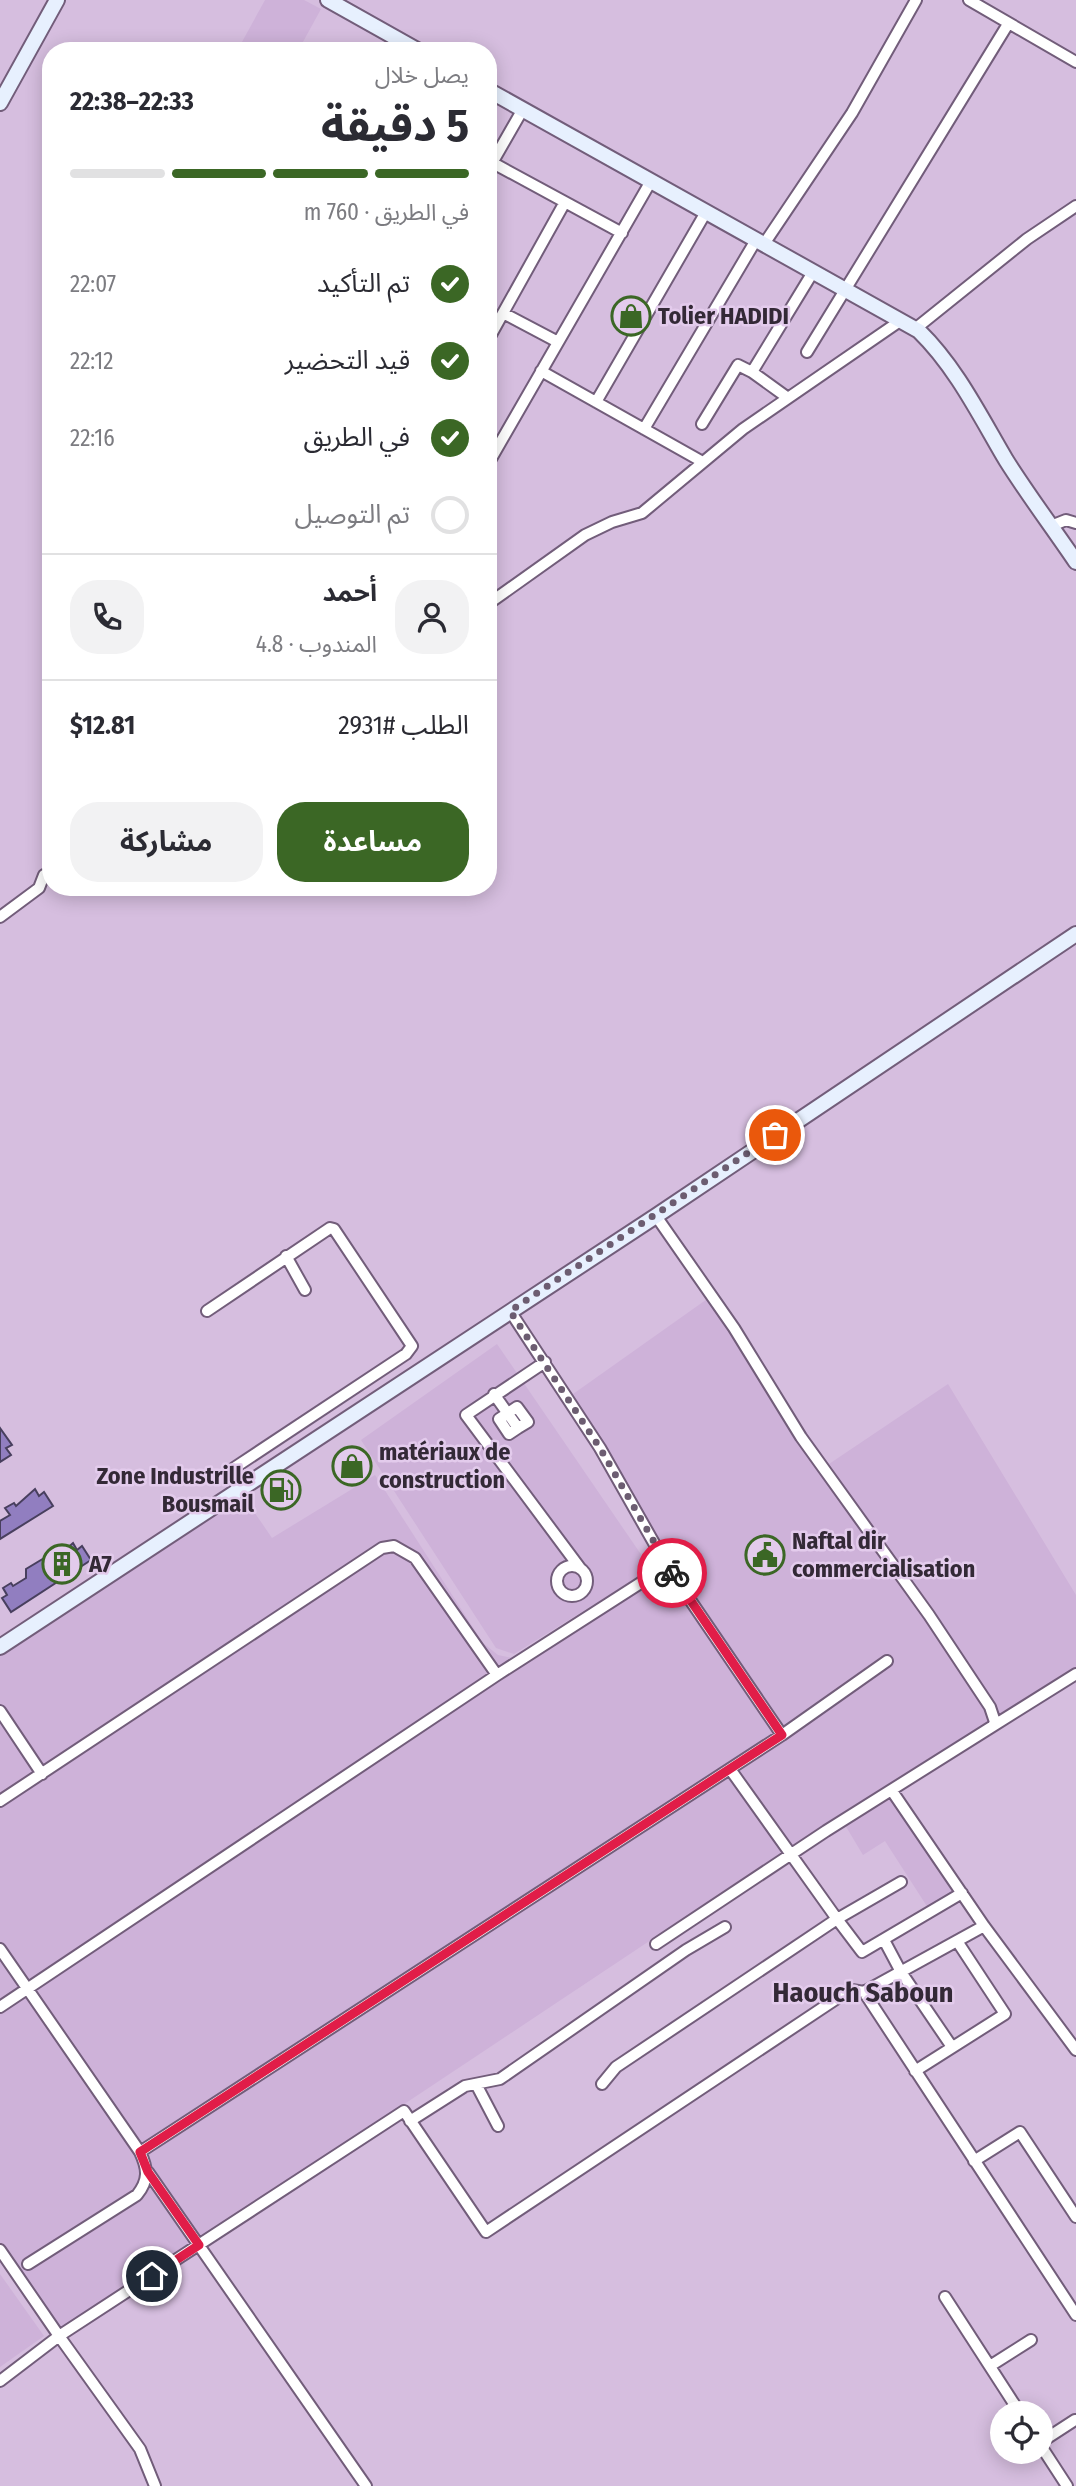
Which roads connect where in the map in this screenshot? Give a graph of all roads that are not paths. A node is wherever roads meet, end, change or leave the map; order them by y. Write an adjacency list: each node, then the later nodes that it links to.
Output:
1 (57, 0): 9 (main road)
2 (328, 0): 6 (main road)
3 (916, 0): 18 (street)
4 (969, 0): 5 (street)
5 (1008, 24): 7 (street); 20 (street)
6 (403, 42)
7 (1076, 62)
8 (497, 95): 10 (main road)
9 (0, 103)
10 (523, 109): 11 (street); 13 (main road)
11 (497, 155)
12 (497, 170): 14 (street)
13 (651, 181): 16 (main road); 17 (street)
14 (565, 202): 17 (street); 21 (street)
15 (1076, 206): 24 (street)
16 (706, 212): 18 (main road); 30 (street)
17 (622, 233): 25 (street)
18 (760, 242): 19 (main road); 32 (street)
19 (813, 272): 20 (main road); 28 (street)
20 (845, 290): 22 (main road); 26 (street)
21 (503, 313): 23 (street); 25 (street)
22 (900, 321): 24 (main road); 29 (street)
23 (497, 324)
24 (915, 329): 37 (main road)
25 (558, 342): 27 (street)
26 (807, 352)
27 (541, 371): 30 (street); 33 (street)
28 (752, 372): 29 (street); 31 (street)
29 (788, 398): 35 (street)
30 (596, 402): 32 (street)
31 (702, 424)
32 (644, 429): 35 (street)
33 (499, 444): 34 (street)
34 (497, 448)
35 (701, 461): 39 (street)
36 (1076, 523): 37 (street)
37 (1051, 526): 38 (main road)
38 (1076, 562)
39 (497, 598)
40 (42, 882): 41 (street)
41 (0, 917)
42 (1076, 934): 43 (main road)
43 (656, 1216): 47 (main road); 59 (street)
44 (286, 1256): 45 (street); 46 (street); 51 (street)
45 (305, 1290)
46 (207, 1311)
47 (510, 1311): 48 (street); 51 (main road)
48 (545, 1362): 49 (street); 52 (street)
49 (494, 1394): 50 (street); 53 (street)
50 (518, 1428)
51 (239, 1490): 54 (main road)
52 (667, 1566): 57 (street); 60 (street)
53 (580, 1568)
54 (0, 1647)
55 (887, 1661): 60 (street)
56 (1076, 1674): 59 (street)
57 (497, 1675): 62 (street); 76 (street)
58 (0, 1712): 62 (street)
59 (993, 1727): 63 (street)
60 (782, 1735): 61 (street)
61 (730, 1769): 65 (street); 86 (street)
62 (42, 1774): 64 (street)
63 (892, 1791): 65 (street); 67 (street)
64 (0, 1801)
65 (791, 1854): 68 (street); 73 (street)
66 (901, 1882): 68 (street)
67 (962, 1893): 69 (street); 71 (street)
68 (837, 1919): 71 (street); 83 (street)
69 (984, 1926): 72 (street); 80 (street)
70 (725, 1927): 82 (street)
71 (884, 1940): 75 (street)
72 (957, 1941): 75 (street); 79 (street)
73 (656, 1944)
74 (0, 1949): 76 (street)
75 (901, 1972): 77 (street); 79 (street)
76 (27, 1989): 78 (street); 86 (street)
77 (864, 1992): 81 (street); 84 (street)
78 (0, 2007)
79 (952, 2047): 81 (street)
80 (1076, 2049)
81 (915, 2071): 87 (street)
82 (476, 2084): 84 (street); 85 (street)
83 (602, 2084)
84 (410, 2121): 90 (street)
85 (498, 2126)
86 (140, 2152): 88 (street)
87 (974, 2161): 89 (street); 94 (street)
88 (148, 2172): 90 (street); 92 (street)
89 (1076, 2217)
90 (199, 2245): 95 (street); 104 (street)
91 (0, 2250): 95 (street)
92 (28, 2264)
93 (945, 2297): 97 (street)
94 (1076, 2315)
95 (59, 2336): 98 (street); 103 (street)
96 (1031, 2340): 97 (street)
97 (990, 2366): 99 (street)
98 (0, 2381)
99 (1012, 2401)
100 (1075, 2420): 101 (street)
101 (1053, 2436)
102 (1053, 2463): 105 (street)
103 (155, 2486)
104 (366, 2486)
105 (1067, 2486)

